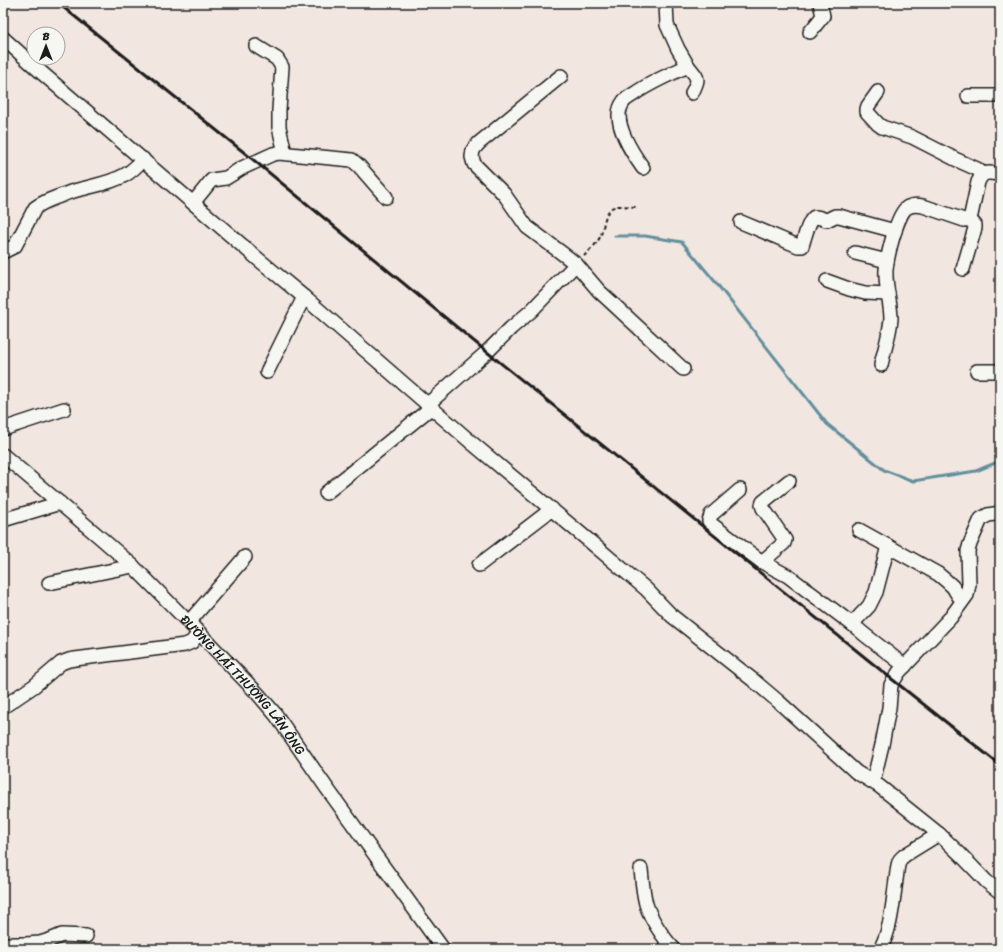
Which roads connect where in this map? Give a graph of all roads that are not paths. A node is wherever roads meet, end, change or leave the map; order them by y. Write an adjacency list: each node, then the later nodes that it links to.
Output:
1 (666, 3): 6 (street)
2 (820, 3): 3 (street)
3 (810, 32)
4 (3, 38): 13 (street)
5 (256, 46): 12 (street)
6 (688, 66): 9 (street); 14 (street)
7 (561, 76): 25 (street)
8 (878, 92): 15 (street)
9 (692, 93)
10 (968, 96): 11 (street)
11 (1000, 96)
12 (285, 153): 17 (street); 18 (street)
13 (143, 159): 18 (street); 22 (street)
14 (643, 168)
15 (983, 174): 16 (street); 19 (street)
16 (1000, 174)
17 (386, 197)
18 (194, 204): 29 (street)
19 (969, 219): 21 (street); 26 (street)
20 (742, 222): 21 (street)
21 (895, 231): 24 (street)
22 (3, 252)
23 (855, 253): 24 (street)
24 (887, 261): 28 (street)
25 (576, 264): 31 (street); 35 (street)
26 (963, 269)
27 (827, 280): 28 (street)
28 (888, 294): 30 (street)
29 (304, 297): 34 (street); 35 (street)
30 (881, 365)
31 (683, 369)
32 (977, 371): 33 (street)
33 (1000, 371)
34 (267, 372)
35 (430, 406): 41 (street); 43 (street)
36 (64, 409): 37 (street)
37 (3, 429)
38 (3, 455): 42 (street, ĐƯỜNG HẢI THƯỢNG LÃN ÔNG)
39 (789, 481): 49 (street)
40 (740, 490): 49 (street)
41 (326, 493)
42 (60, 503): 45 (street); 51 (street, ĐƯỜNG HẢI THƯỢNG LÃN ÔNG)
43 (552, 509): 50 (street); 59 (street)
44 (1000, 513): 53 (street)
45 (3, 520)
46 (859, 530): 47 (street)
47 (888, 546): 53 (street); 55 (street)
48 (245, 557): 54 (street)
49 (762, 562): 55 (street)
50 (480, 565)
51 (133, 566): 52 (street); 54 (street, ĐƯỜNG HẢI THƯỢNG LÃN ÔNG)
52 (49, 583)
53 (963, 600): 57 (street)
54 (189, 622): 56 (street, ĐƯỜNG HẢI THƯỢNG LÃN ÔNG)
55 (852, 624): 57 (street)
56 (199, 632): 58 (street); 65 (street, ĐƯỜNG HẢI THƯỢNG LÃN ÔNG)
57 (905, 666): 59 (street)
58 (3, 707)
59 (873, 782): 60 (street)
60 (939, 834): 62 (street); 67 (street)
61 (641, 869): 66 (street)
62 (1000, 892)
63 (86, 936): 64 (street)
64 (3, 944)
65 (443, 949)
66 (674, 949)
67 (880, 949)

